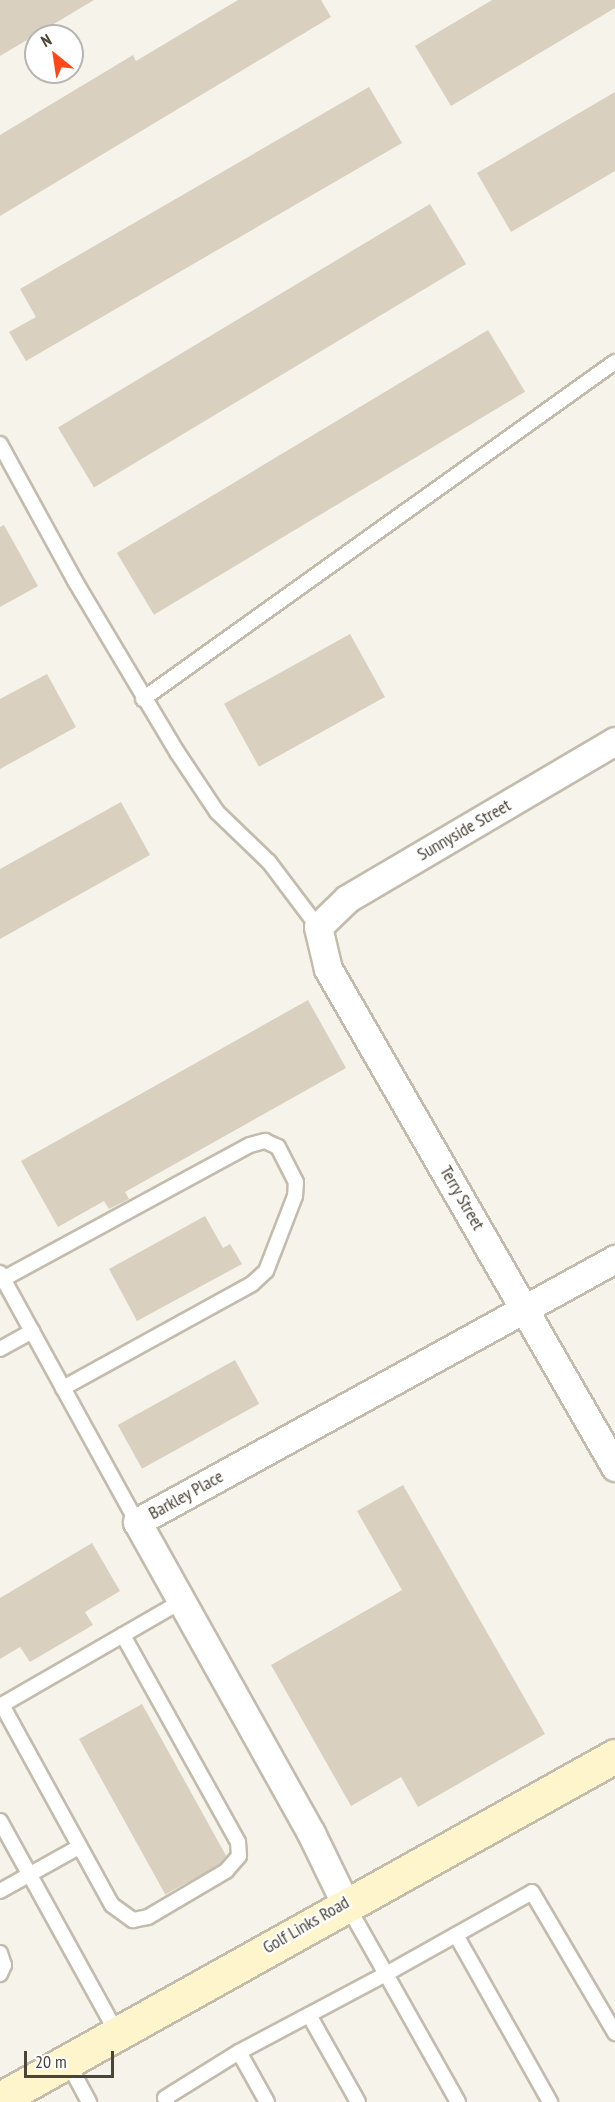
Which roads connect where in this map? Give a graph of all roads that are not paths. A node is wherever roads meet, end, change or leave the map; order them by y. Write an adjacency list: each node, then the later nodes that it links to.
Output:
1 (615, 362): 3 (lane)
2 (0, 444): 3 (lane)
3 (143, 699): 5 (lane)
4 (615, 741): 5 (street, Sunnyside Street)
5 (318, 927): 8 (street, Terry Street)
6 (615, 1259): 8 (street, Barkley Place)
7 (2, 1276): 9 (lane); 11 (lane)
8 (526, 1308): 12 (street, Terry Street); 13 (street, Barkley Place)
9 (32, 1331): 10 (lane); 11 (lane)
10 (0, 1349)
11 (63, 1388): 13 (lane)
12 (615, 1467)
13 (138, 1522): 14 (street, Barkley Place)
14 (182, 1601): 15 (lane); 22 (street, Barkley Place)
15 (123, 1635): 16 (lane); 19 (lane)
16 (1, 1705): 19 (lane)
17 (615, 1756): 22 (street, Golf Links Road)
18 (0, 1821): 20 (lane)
19 (80, 1847): 20 (lane)
20 (30, 1874): 21 (lane); 28 (lane)
21 (0, 1891)
22 (345, 1903): 26 (lane); 28 (street, Golf Links Road)
23 (456, 1935): 26 (lane); 29 (lane); 38 (lane)
24 (0, 1953): 25 (lane)
25 (0, 1974)
26 (386, 1974): 27 (lane); 37 (lane)
27 (309, 2015): 30 (lane); 36 (lane)
28 (117, 2033): 31 (street, Golf Links Road)
29 (615, 2033)
30 (239, 2052): 34 (lane); 35 (lane)
31 (67, 2061): 32 (street, Golf Links Road); 33 (lane)
32 (0, 2098)
33 (89, 2102)
34 (167, 2102)
35 (267, 2102)
36 (358, 2102)
37 (458, 2102)
38 (550, 2102)

